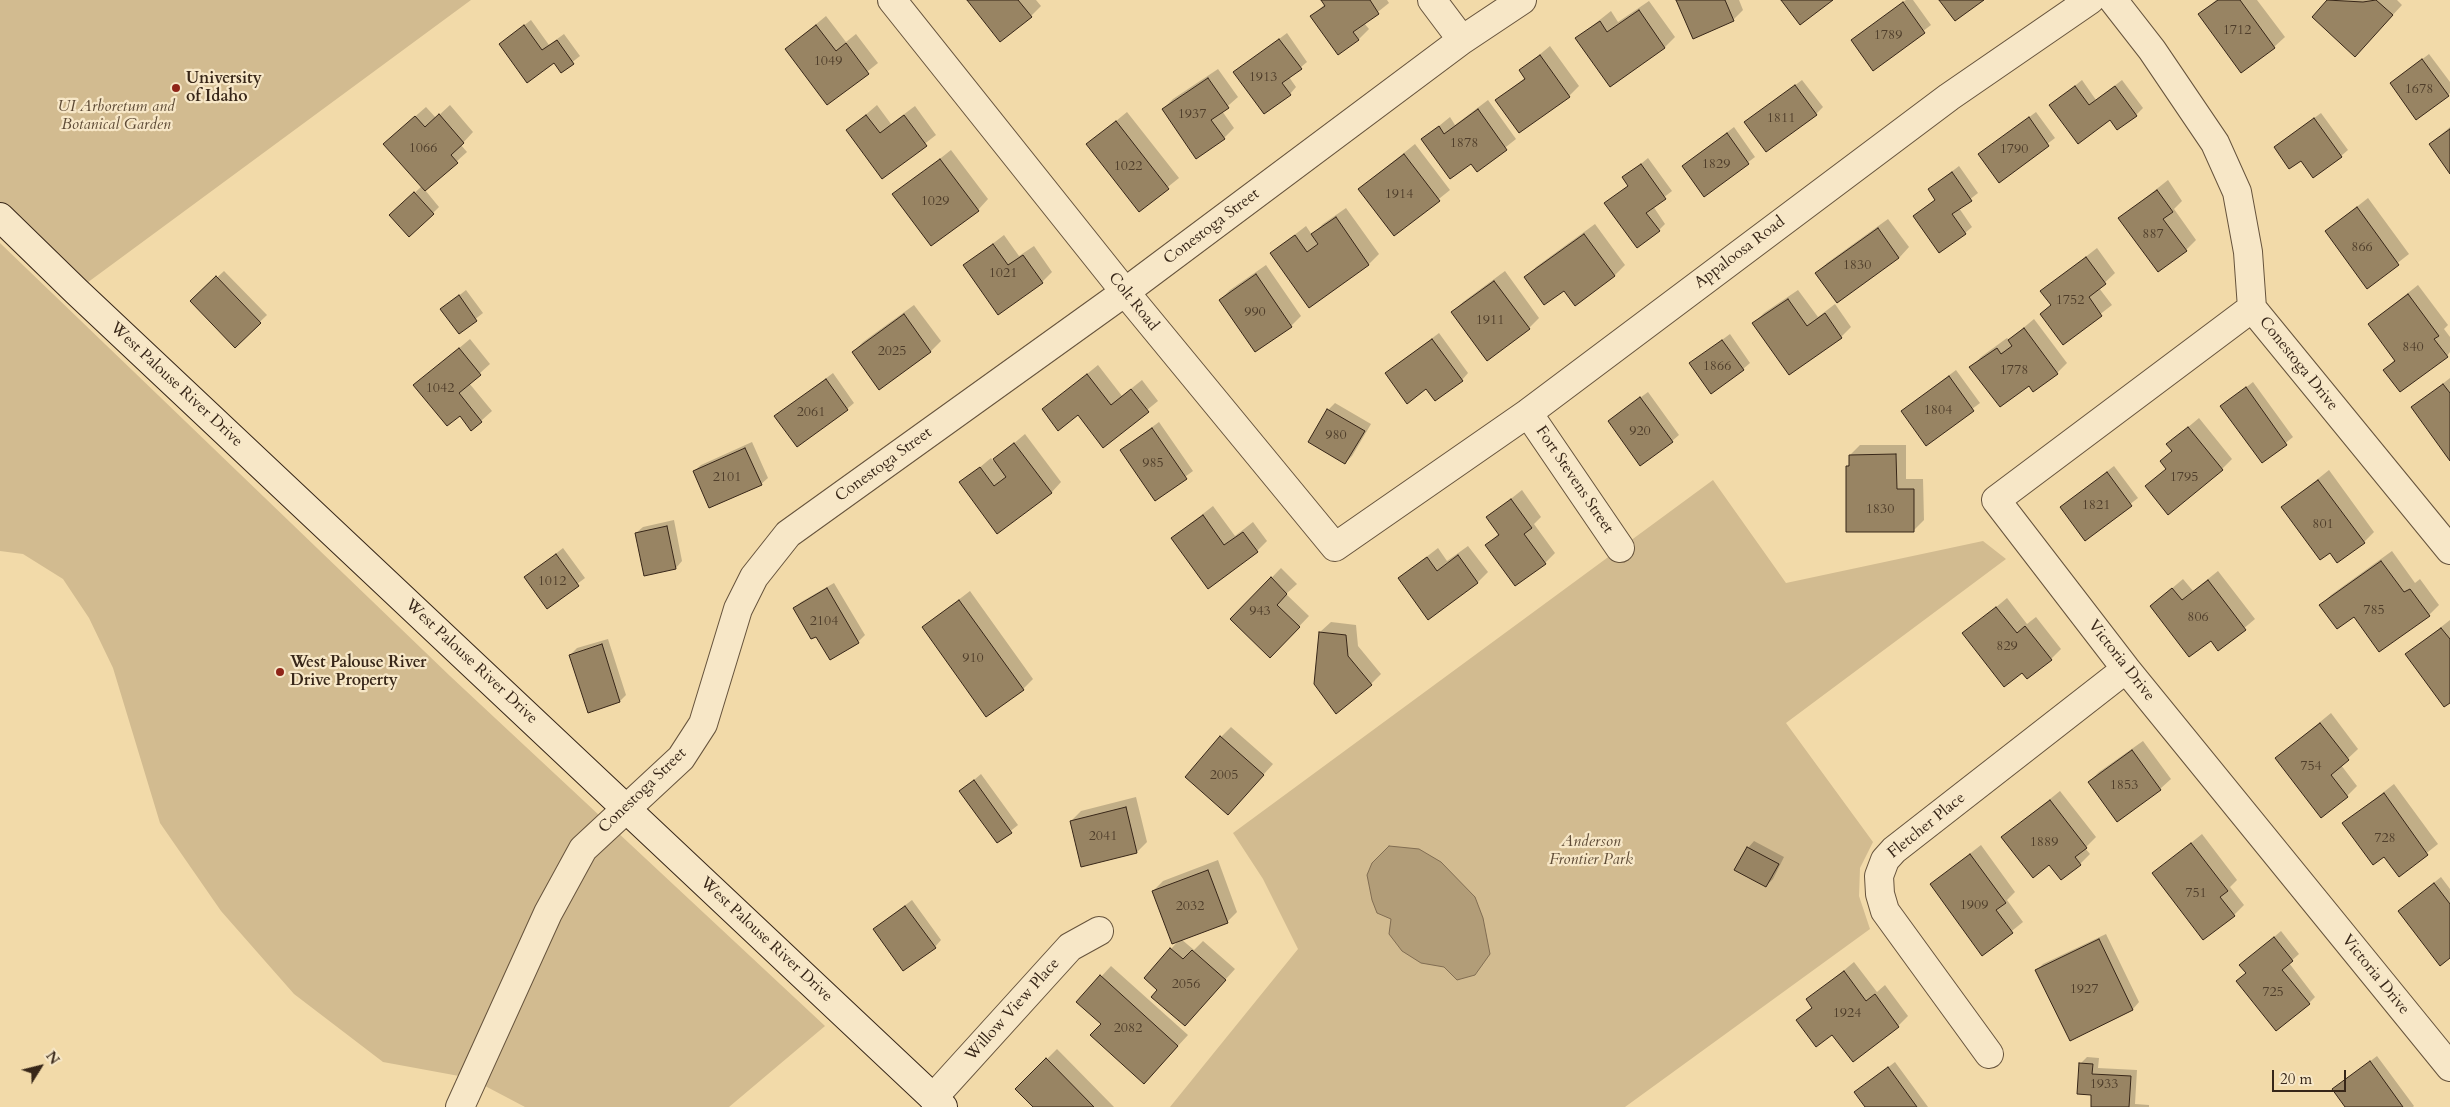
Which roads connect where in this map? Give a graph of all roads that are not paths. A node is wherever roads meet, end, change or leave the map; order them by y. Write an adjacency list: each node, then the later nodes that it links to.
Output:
1 (892, 0): 8 (street, Colt Road)
2 (1432, 0): 6 (street)
3 (1522, 0): 6 (street, Conestoga Street)
4 (2090, 0): 10 (street, Appaloosa Road)
5 (2113, 0): 9 (street, Conestoga Drive)
6 (1462, 40): 8 (street, Conestoga Street)
7 (0, 216): 15 (street, West Palouse River Drive)
8 (1125, 292): 11 (street, Colt Road); 15 (street, Conestoga Street)
9 (2252, 308): 13 (street, Conestoga Drive); 14 (street, Victoria Drive)
10 (1528, 413): 11 (street, Appaloosa Road); 12 (street, Fort Stevens Street)
11 (1392, 508)
12 (1620, 548)
13 (2450, 550)
14 (2126, 669): 17 (street, Fletcher Place); 18 (street, Victoria Drive)
15 (626, 808): 19 (street, West Palouse River Drive); 20 (street, Conestoga Street)
16 (1099, 931): 19 (street, Willow View Place)
17 (1989, 1054)
18 (2450, 1067)
19 (938, 1102)
20 (460, 1107)

